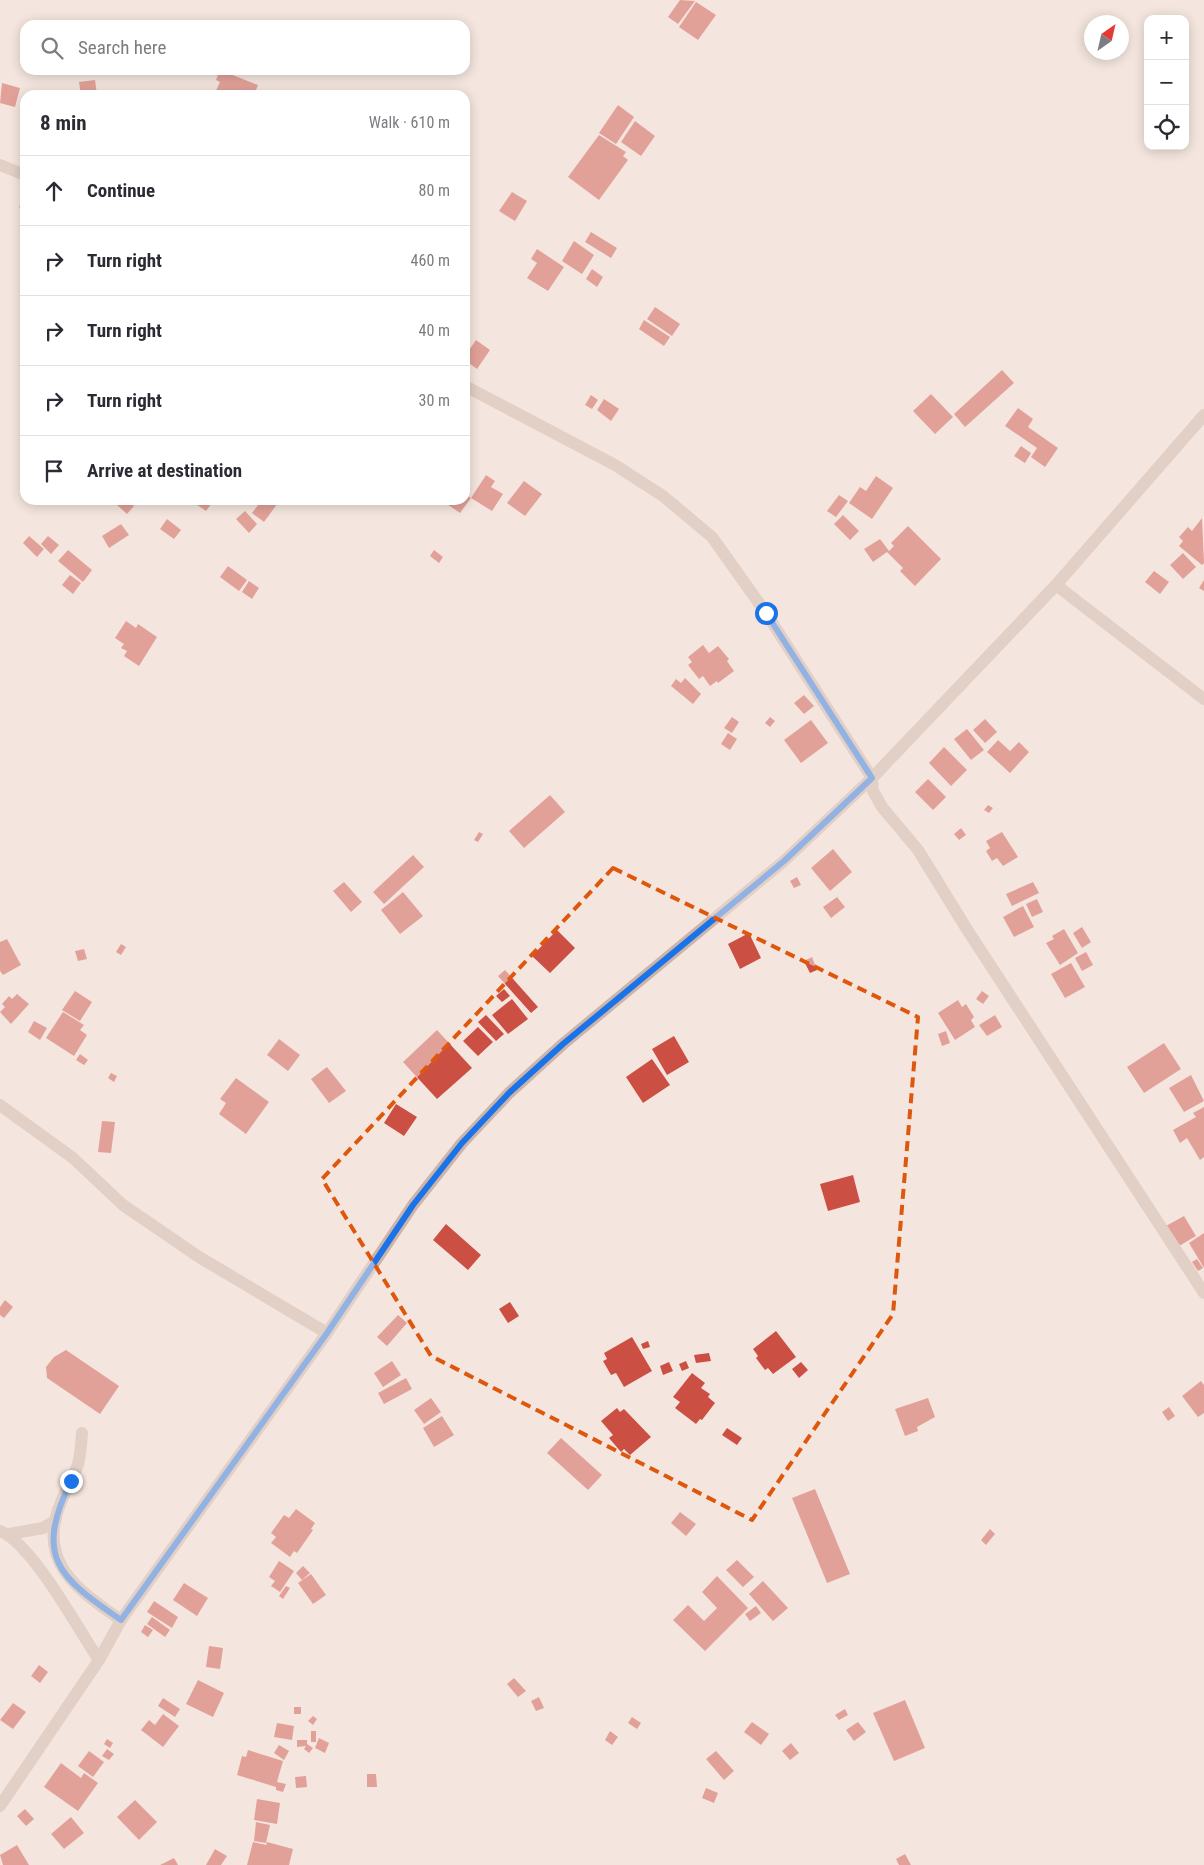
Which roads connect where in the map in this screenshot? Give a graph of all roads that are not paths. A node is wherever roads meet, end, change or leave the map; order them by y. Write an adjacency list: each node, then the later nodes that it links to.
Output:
1 (0, 164): 2 (street)
2 (20, 173)
3 (470, 389): 7 (street)
4 (1204, 415): 5 (street)
5 (1056, 585): 6 (street); 7 (street)
6 (1204, 699)
7 (872, 778): 9 (street); 10 (street)
8 (0, 1105): 10 (street)
9 (1204, 1293)
10 (327, 1333): 14 (street)
11 (82, 1433): 12 (street)
12 (55, 1521): 13 (street); 14 (street)
13 (4, 1532): 15 (street)
14 (121, 1620): 15 (street)
15 (99, 1660): 16 (street)
16 (0, 1806)

